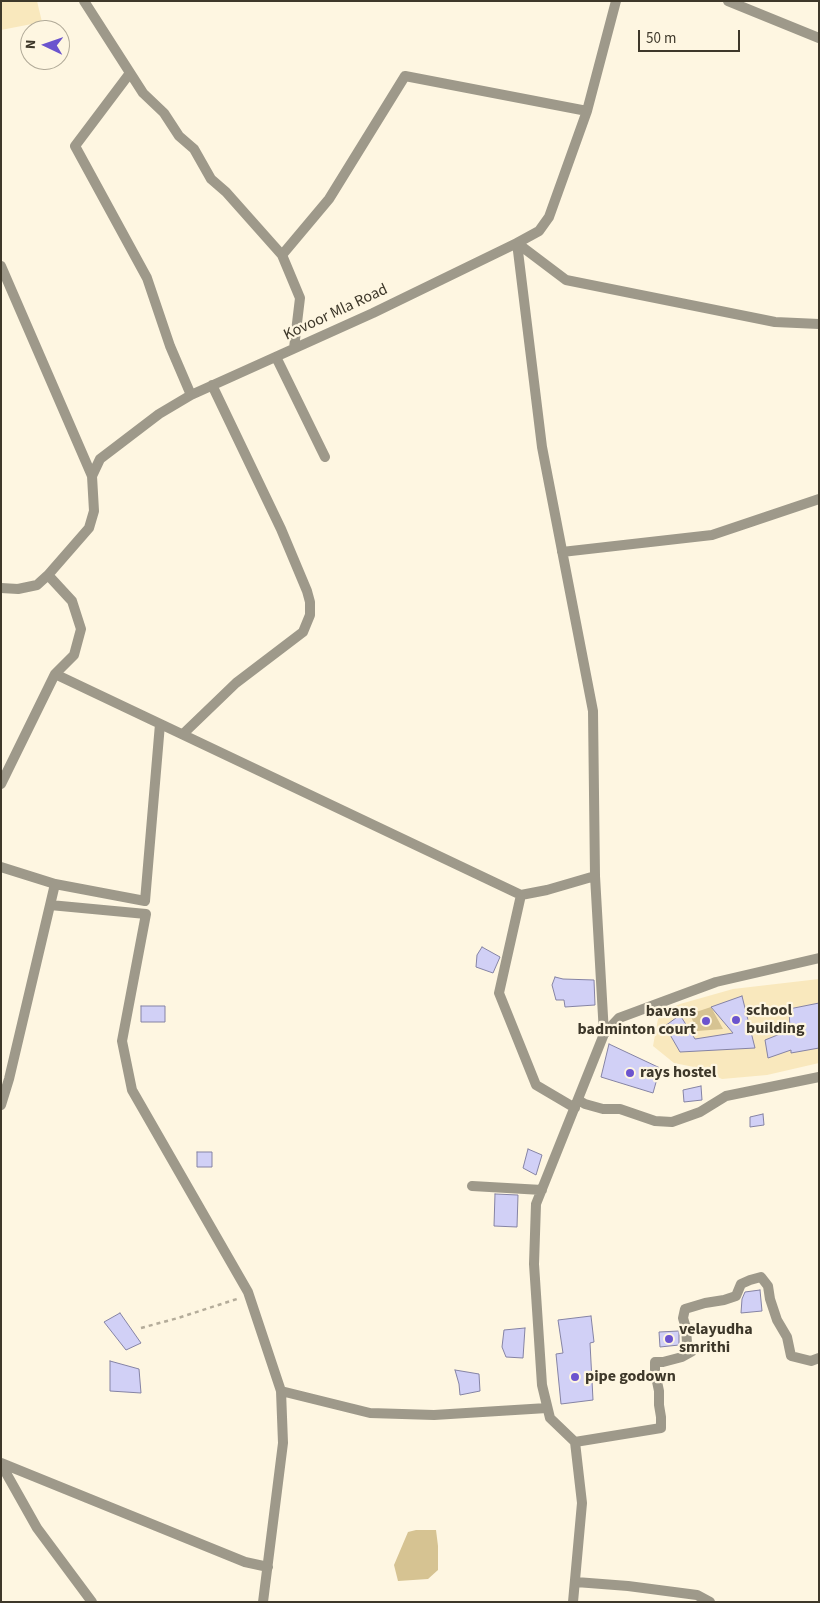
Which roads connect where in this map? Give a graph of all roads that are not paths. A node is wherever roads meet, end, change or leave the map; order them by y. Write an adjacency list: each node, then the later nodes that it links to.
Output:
1 (84, 1): 5 (street)
2 (616, 1): 6 (street, Kovoor Mla Road)
3 (728, 1): 4 (street)
4 (819, 38)
5 (130, 73): 8 (street); 14 (street)
6 (587, 111): 7 (street, Kovoor Mla Road); 8 (street)
7 (517, 243): 10 (street); 11 (street, Kovoor Mla Road); 18 (street)
8 (282, 255): 11 (street)
9 (1, 266): 16 (street)
10 (819, 324)
11 (294, 348): 12 (street, Kovoor Mla Road)
12 (276, 357): 13 (street, Kovoor Mla Road); 15 (street)
13 (212, 386): 14 (street, Kovoor Mla Road); 23 (street)
14 (191, 395): 16 (street, Kovoor Mla Road)
15 (325, 457)
16 (92, 476): 19 (street)
17 (819, 499): 18 (street)
18 (562, 552): 26 (street)
19 (48, 575): 20 (street); 21 (street)
20 (1, 588)
21 (55, 674): 22 (street); 24 (street)
22 (160, 724): 23 (street); 27 (street)
23 (183, 734): 28 (street)
24 (1, 784)
25 (1, 867): 27 (street)
26 (595, 876): 28 (street); 31 (street)
27 (55, 884): 29 (street)
28 (521, 894): 33 (street)
29 (50, 905): 34 (street); 38 (street)
30 (819, 958): 31 (street)
31 (604, 1034): 33 (street)
32 (819, 1077): 33 (street)
33 (577, 1104): 36 (street)
34 (1, 1105)
35 (472, 1186): 36 (street)
36 (542, 1190): 39 (street)
37 (819, 1358): 40 (street)
38 (281, 1391): 39 (street); 42 (street)
39 (547, 1408): 40 (street)
40 (575, 1442): 43 (street)
41 (1, 1463): 42 (street); 44 (street)
42 (268, 1567): 45 (street)
43 (576, 1582): 46 (street); 47 (street)
44 (92, 1602)
45 (263, 1602)
46 (573, 1602)
47 (710, 1602)

